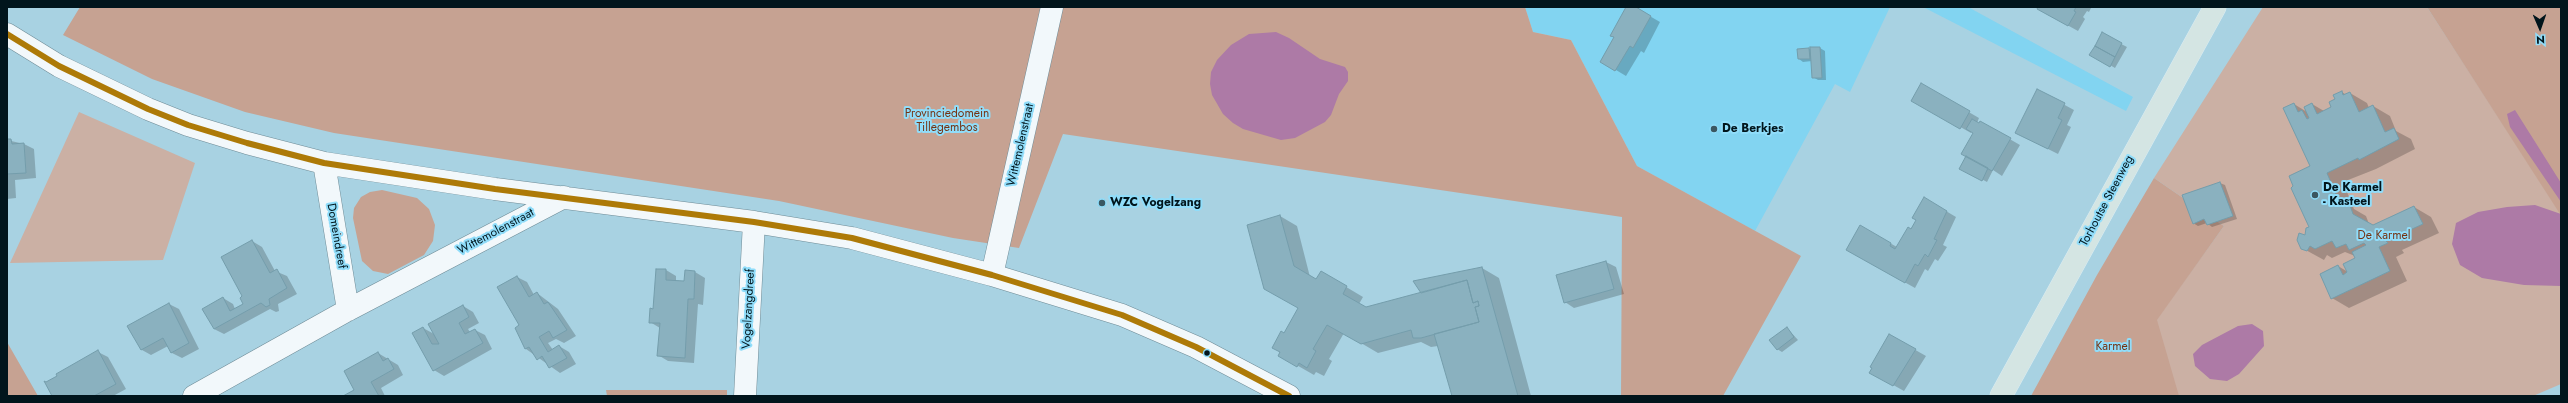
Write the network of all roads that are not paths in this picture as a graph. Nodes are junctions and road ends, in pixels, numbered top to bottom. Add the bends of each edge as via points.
1 (2215, 7) edge
2 (1051, 12) edge
3 (7, 34) edge
4 (324, 163) junction
5 (564, 197) junction
6 (754, 222) junction
7 (992, 275) junction
8 (348, 310) junction
9 (194, 396) edge
10 (745, 396) edge
11 (1288, 396) edge
12 (2001, 396) edge

1 - 12 main road, Torhoutse Steenweg
2 - 7 street, Wittemolenstraat
3 - 4 street via 59,66 148,109 222,136
4 - 5 street
4 - 8 street, Domeindreef
5 - 6 street
5 - 8 street, Wittemolenstraat
6 - 7 street via 852,238
6 - 10 street, Vogelzangdreef
7 - 11 street via 1122,315 1196,347
8 - 9 street, Wittemolenstraat

